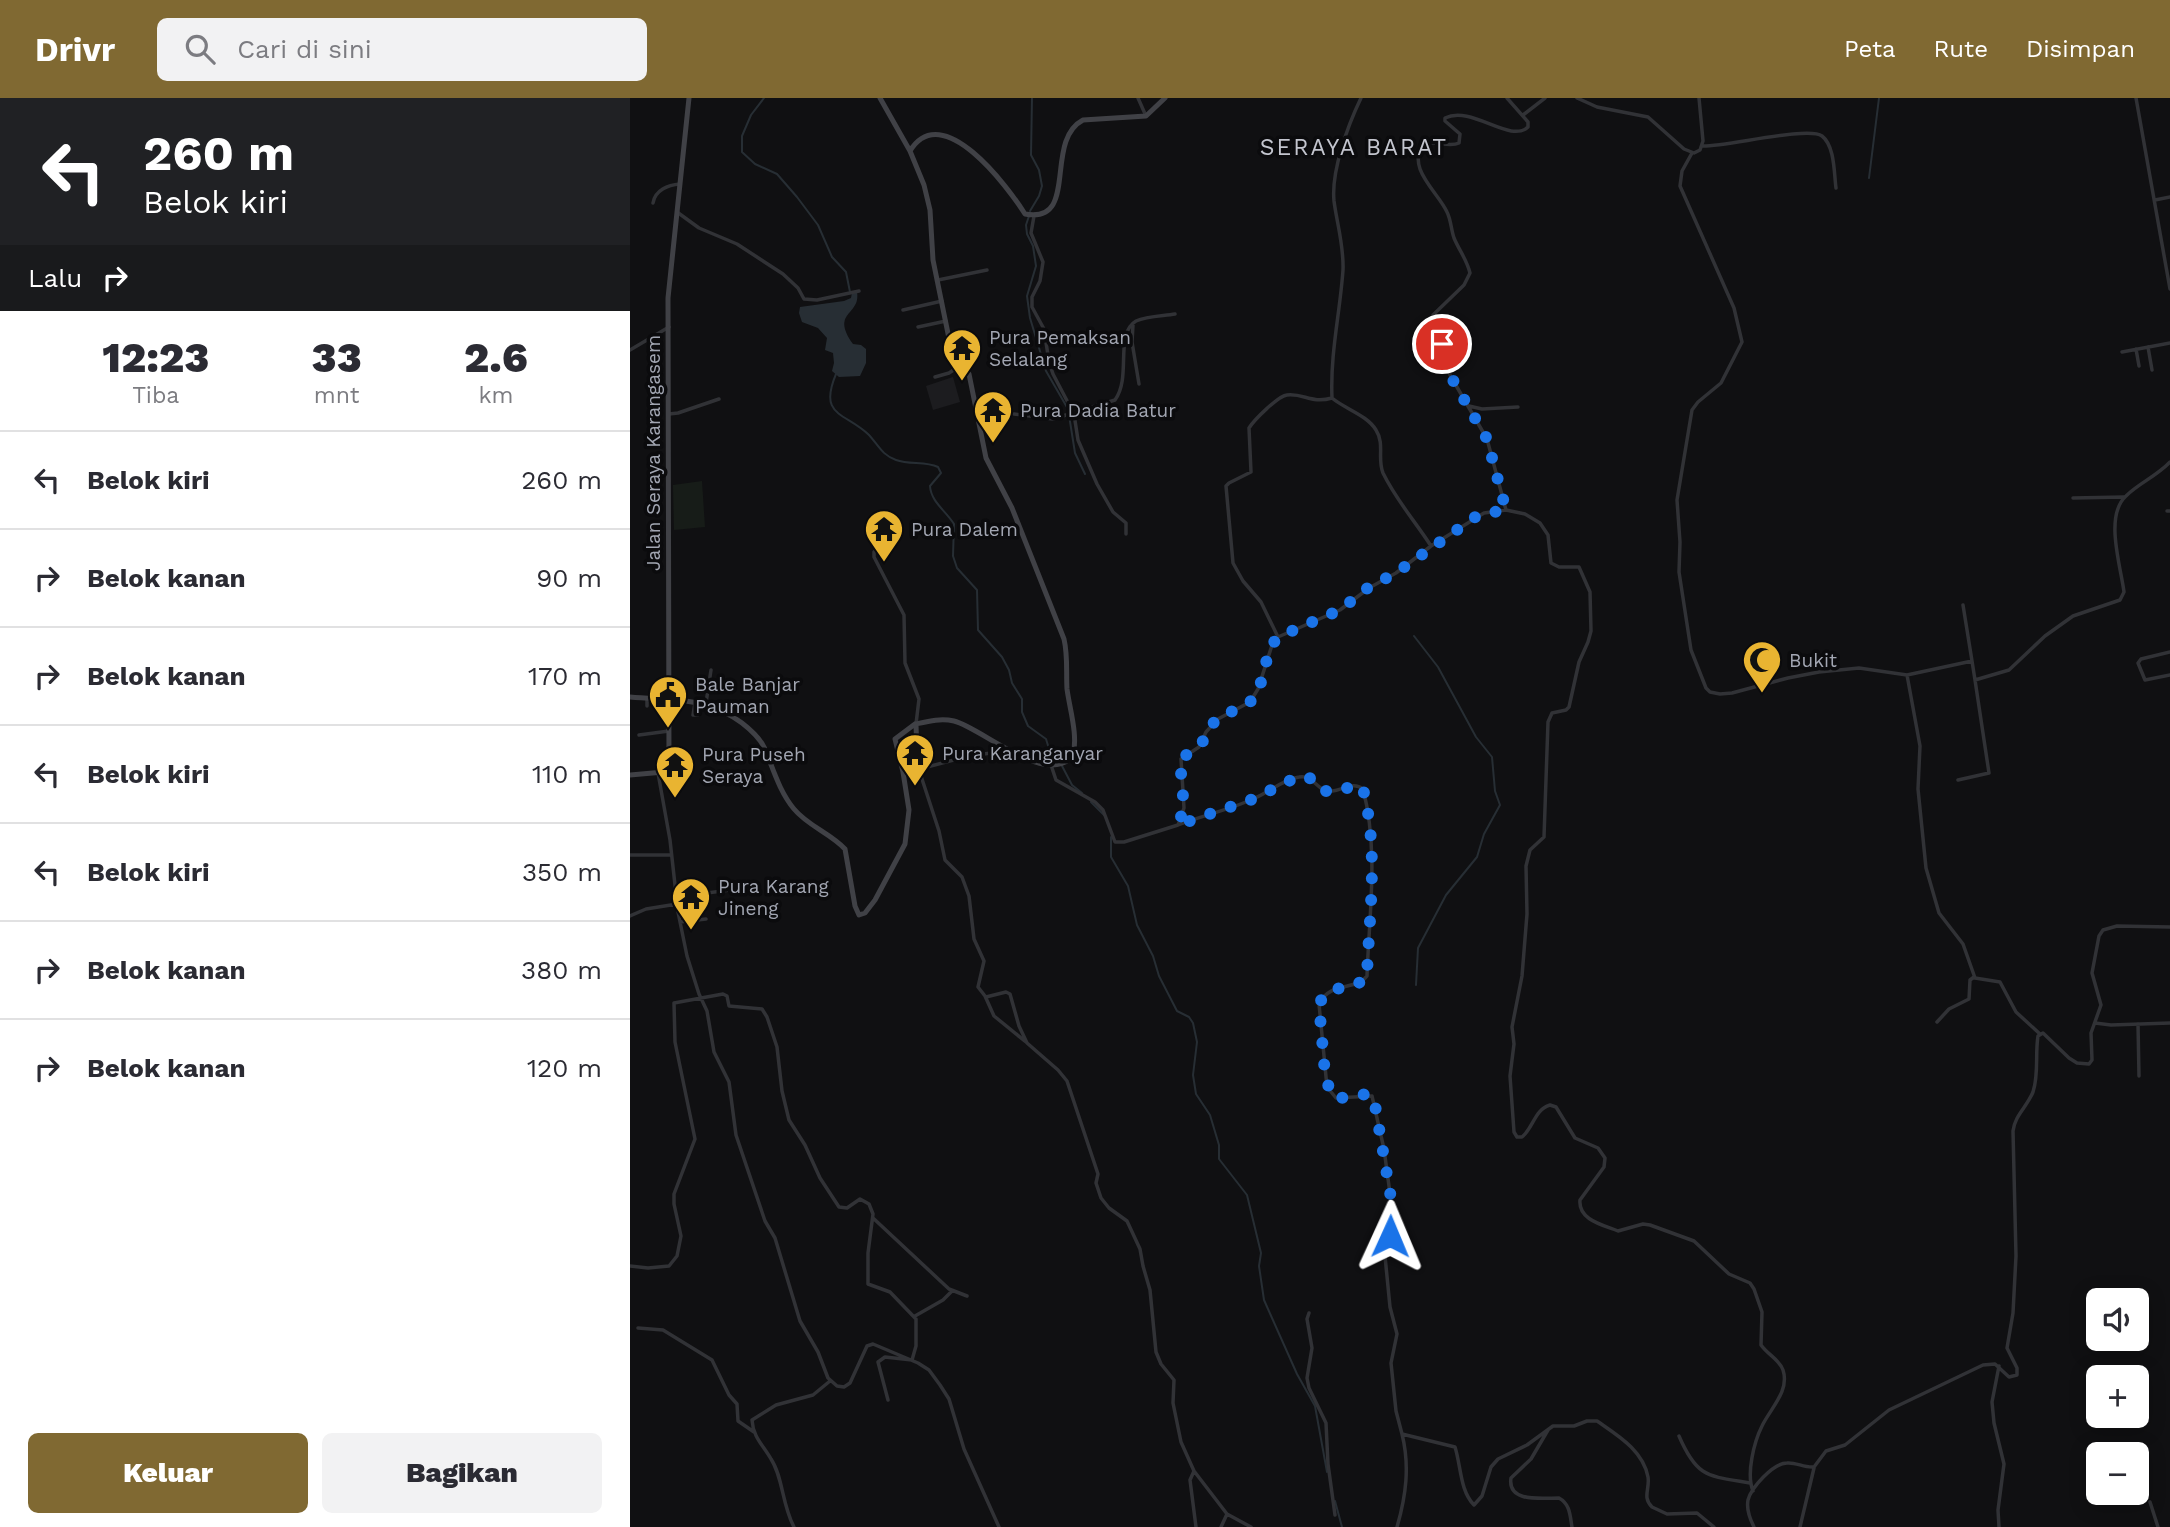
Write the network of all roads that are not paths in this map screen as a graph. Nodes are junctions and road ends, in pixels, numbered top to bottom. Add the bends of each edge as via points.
1 (689, 98) edge
2 (880, 98) edge
3 (1138, 98) edge
4 (1165, 98) edge
5 (1361, 98) edge
6 (1507, 98) edge
7 (1545, 98) edge
8 (1577, 98) edge
9 (1699, 98) edge
10 (2136, 98) edge
11 (1146, 116) junction
12 (1523, 116) junction
13 (904, 139) junction
14 (915, 141) junction
15 (1702, 146) junction
16 (910, 151) junction
17 (1692, 153) junction
18 (680, 184) junction
19 (1836, 188) dead end
20 (2170, 197) edge
21 (2155, 200) junction
22 (653, 203) dead end
23 (677, 212) junction
24 (1031, 215) junction
25 (987, 270) dead end
26 (937, 280) junction
27 (2170, 289) edge
28 (859, 291) dead end
29 (942, 301) junction
30 (902, 310) dead end
31 (1175, 314) dead end
32 (946, 321) junction
33 (1133, 323) junction
34 (669, 327) junction
35 (918, 327) dead end
36 (2170, 343) edge
37 (2148, 347) junction
38 (2136, 349) junction
39 (630, 350) edge
40 (2122, 352) dead end
41 (2139, 366) dead end
42 (958, 367) junction
43 (2152, 370) dead end
44 (936, 377) dead end
45 (1139, 384) dead end
46 (1332, 398) junction
47 (719, 399) dead end
48 (1469, 406) junction
49 (1518, 407) dead end
50 (669, 414) junction
51 (1014, 414) dead end
52 (1074, 414) junction
53 (2170, 462) edge
54 (2124, 497) junction
55 (2073, 498) dead end
56 (1506, 510) junction
57 (1126, 534) dead end
58 (1431, 546) junction
59 (877, 549) dead end
60 (1963, 605) dead end
61 (1278, 637) junction
62 (2170, 652) edge
63 (1972, 661) junction
64 (711, 670) dead end
65 (1907, 674) junction
66 (2170, 675) edge
67 (1975, 680) junction
68 (630, 697) edge
69 (647, 698) junction
70 (670, 699) junction
71 (695, 701) junction
72 (704, 705) junction
73 (646, 706) dead end
74 (698, 715) dead end
75 (916, 724) junction
76 (669, 731) junction
77 (639, 735) dead end
78 (1000, 746) junction
79 (1051, 765) junction
80 (903, 772) junction
81 (658, 773) junction
82 (630, 775) edge
83 (1958, 780) dead end
84 (1178, 825) junction
85 (630, 855) edge
86 (670, 855) junction
87 (730, 890) dead end
88 (676, 897) junction
89 (677, 904) junction
90 (630, 916) edge
91 (706, 919) dead end
92 (680, 922) junction
93 (2170, 927) edge
94 (1974, 977) junction
95 (701, 998) junction
96 (986, 998) junction
97 (1937, 1022) dead end
98 (2095, 1023) junction
99 (2170, 1023) edge
100 (2138, 1024) junction
101 (2040, 1034) junction
102 (1027, 1043) junction
103 (2139, 1076) dead end
104 (873, 1218) junction
105 (630, 1266) edge
106 (952, 1291) junction
107 (967, 1296) dead end
108 (1309, 1313) dead end
109 (915, 1316) junction
110 (638, 1328) dead end
111 (912, 1360) junction
112 (1999, 1366) junction
113 (830, 1381) junction
114 (888, 1400) dead end
115 (1549, 1429) junction
116 (754, 1432) junction
117 (1402, 1434) junction
118 (1679, 1436) dead end
119 (1814, 1467) junction
120 (1194, 1471) junction
121 (1750, 1483) junction
122 (1753, 1491) junction
123 (2150, 1502) dead end
124 (1227, 1514) junction
125 (1335, 1515) dead end
126 (794, 1527) edge
127 (999, 1527) edge
128 (1196, 1527) edge
129 (1221, 1527) edge
130 (1251, 1527) edge
131 (1396, 1527) edge
132 (1572, 1527) edge
133 (1714, 1527) edge
134 (1754, 1527) edge
135 (1800, 1527) edge
136 (1998, 1527) edge
137 (2158, 1527) edge

1 - 18 street, Jalan Seraya Karangasem
2 - 13 street
3 - 11 street
4 - 11 street
5 - 46 street via 1348,129 1334,192 1343,260
6 - 12 street
7 - 12 street
8 - 17 street via 1597,107 1648,117
9 - 15 street
10 - 21 street
11 - 24 street via 1096,118 1075,124 1066,139 1055,202 1046,214
12 - 48 street via 1528,127 1516,132 1471,116 1447,116 1445,121 1461,134 1460,143 1428,142 1419,151 1424,177 1445,208 1470,270 1464,285 1431,320 1450,375
13 - 14 street
13 - 16 street
14 - 16 street
14 - 24 street via 938,130 961,136 998,172
15 - 17 street
15 - 19 street via 1818,134 1829,149
16 - 26 street via 928,202
17 - 65 street via 1680,176 1681,189 1734,308 1742,342 1721,383 1693,408 1681,470 1679,572 1695,663 1713,694 1859,668
18 - 22 street via 654,195
18 - 23 street, Jalan Seraya Karangasem
20 - 21 street
21 - 27 street
23 - 28 street via 783,274 804,299
23 - 34 street, Jalan Seraya Karangasem
24 - 52 street via 1031,233 1043,262 1032,307 1043,327 1053,374
25 - 26 street
26 - 29 street
29 - 30 street
29 - 32 street
31 - 33 street
32 - 35 street
32 - 42 street
33 - 45 street
33 - 52 street via 1124,340 1125,372 1118,396
34 - 39 street
34 - 50 street, Jalan Seraya Karangasem
36 - 37 street
37 - 38 street
37 - 43 street
38 - 40 street
38 - 41 street
42 - 44 street
42 - 79 street via 967,371 986,458 1012,508 1067,651 1074,752 1069,760
46 - 58 street via 1377,431 1384,474
46 - 61 street via 1314,401 1288,394 1280,398 1250,425 1251,472 1226,486 1233,563 1261,602
47 - 50 street
48 - 49 street
48 - 56 street via 1487,439
50 - 70 street, Jalan Seraya Karangasem
51 - 52 street via 1053,419
52 - 57 street via 1081,446 1106,502 1126,523
53 - 54 street
54 - 55 street
54 - 67 street via 2116,514 2116,554 2124,592 2120,600 2073,616 2008,670
56 - 58 street via 1478,515
56 - 121 street via 1525,514 1544,526 1553,564 1579,567 1588,583 1591,614 1588,642 1569,707 1549,717 1544,837 1530,850 1526,866 1522,976 1512,1027 1514,1132 1522,1137 1539,1111 1556,1107 1575,1138 1598,1148 1605,1158 1604,1167 1580,1200 1587,1217 1618,1231 1643,1224 1694,1241 1729,1274 1750,1283 1762,1312 1761,1345 1778,1362 1784,1377 1781,1395 1762,1425
58 - 61 street via 1340,610
59 - 75 street via 874,557 904,615 905,663 919,699
60 - 63 street
61 - 84 street via 1250,702 1218,719 1199,747 1181,760 1184,808
62 - 66 street via 2138,662 2145,680
63 - 65 street
63 - 67 street
64 - 72 street
65 - 94 street via 1920,746 1918,789 1926,868 1939,913 1963,944
67 - 83 street via 1989,773
68 - 69 street
69 - 70 street
69 - 73 street
70 - 71 street
70 - 76 street, Jalan Seraya Karangasem
71 - 72 street
71 - 74 street via 693,715
72 - 80 street via 747,727 761,741 798,814 845,849 859,915 875,900 905,844 909,810
75 - 78 street via 957,722
75 - 80 street via 917,756
75 - 80 street via 895,738
76 - 77 street
76 - 81 street, Jalan Seraya Karangasem via 668,769
78 - 79 street
78 - 96 street via 991,754 927,768 921,776 945,860 962,877 970,896 975,944 984,961 978,985
79 - 84 street via 1056,780 1103,810 1115,842
81 - 82 street
81 - 86 street
84 - 117 street via 1253,799 1297,777 1312,779 1321,790 1331,792 1359,785 1363,789 1373,881 1367,976 1363,982 1329,991 1319,1004 1327,1087 1336,1098 1371,1096 1384,1149 1394,1223 1385,1256 1397,1334 1391,1363
85 - 86 street
86 - 88 street
87 - 88 street
88 - 89 street
89 - 90 street
89 - 92 street
91 - 92 street
92 - 95 street
93 - 98 street via 2103,930 2092,973 2100,999
94 - 97 street via 1969,999 1949,1009
94 - 101 street via 2000,982 2016,1012
95 - 104 street via 726,995 729,1006 764,1011 778,1047 789,1120 835,1204 847,1208 864,1200
95 - 105 street via 679,1000 673,1009 695,1139 674,1199 681,1232 679,1249 669,1266
95 - 113 street via 714,1052 730,1085 734,1126 745,1163 775,1238 800,1321
96 - 102 street via 996,1018
96 - 102 street via 1010,994
98 - 100 street
98 - 101 street via 2092,1060 2086,1065 2069,1058
99 - 100 street
100 - 103 street
101 - 112 street via 2033,1090 2013,1131 2016,1269 2007,1348 2018,1373 2009,1377
102 - 120 street via 1067,1081 1098,1174 1101,1198 1127,1221 1139,1244 1150,1290 1156,1352 1173,1377 1181,1442
104 - 106 street
104 - 109 street via 868,1283 890,1292
106 - 107 street
106 - 109 street
108 - 125 street via 1312,1348 1307,1378 1326,1423
109 - 111 street
110 - 116 street via 663,1330 712,1360 737,1404 738,1421
111 - 113 street via 870,1345 849,1385
111 - 114 street via 879,1360
111 - 127 street via 929,1370 949,1399 964,1449
112 - 119 street via 1983,1365 1893,1408 1845,1445 1826,1451
112 - 136 street via 1992,1402 2004,1464
113 - 116 street via 810,1397 776,1405 755,1416 751,1423
115 - 117 street via 1491,1467 1482,1496 1474,1505 1461,1477 1455,1447
115 - 132 street via 1531,1459 1511,1478 1511,1488 1520,1496 1564,1501
115 - 133 street via 1597,1421 1632,1447 1646,1471 1646,1499 1652,1507 1667,1514 1697,1513
116 - 126 street via 773,1462
117 - 131 street via 1406,1492
118 - 121 street via 1694,1465 1710,1476
119 - 122 street via 1779,1465
119 - 135 street
120 - 124 street
120 - 128 street via 1190,1480
121 - 122 street
122 - 134 street via 1748,1508
123 - 137 street
124 - 129 street
124 - 130 street

